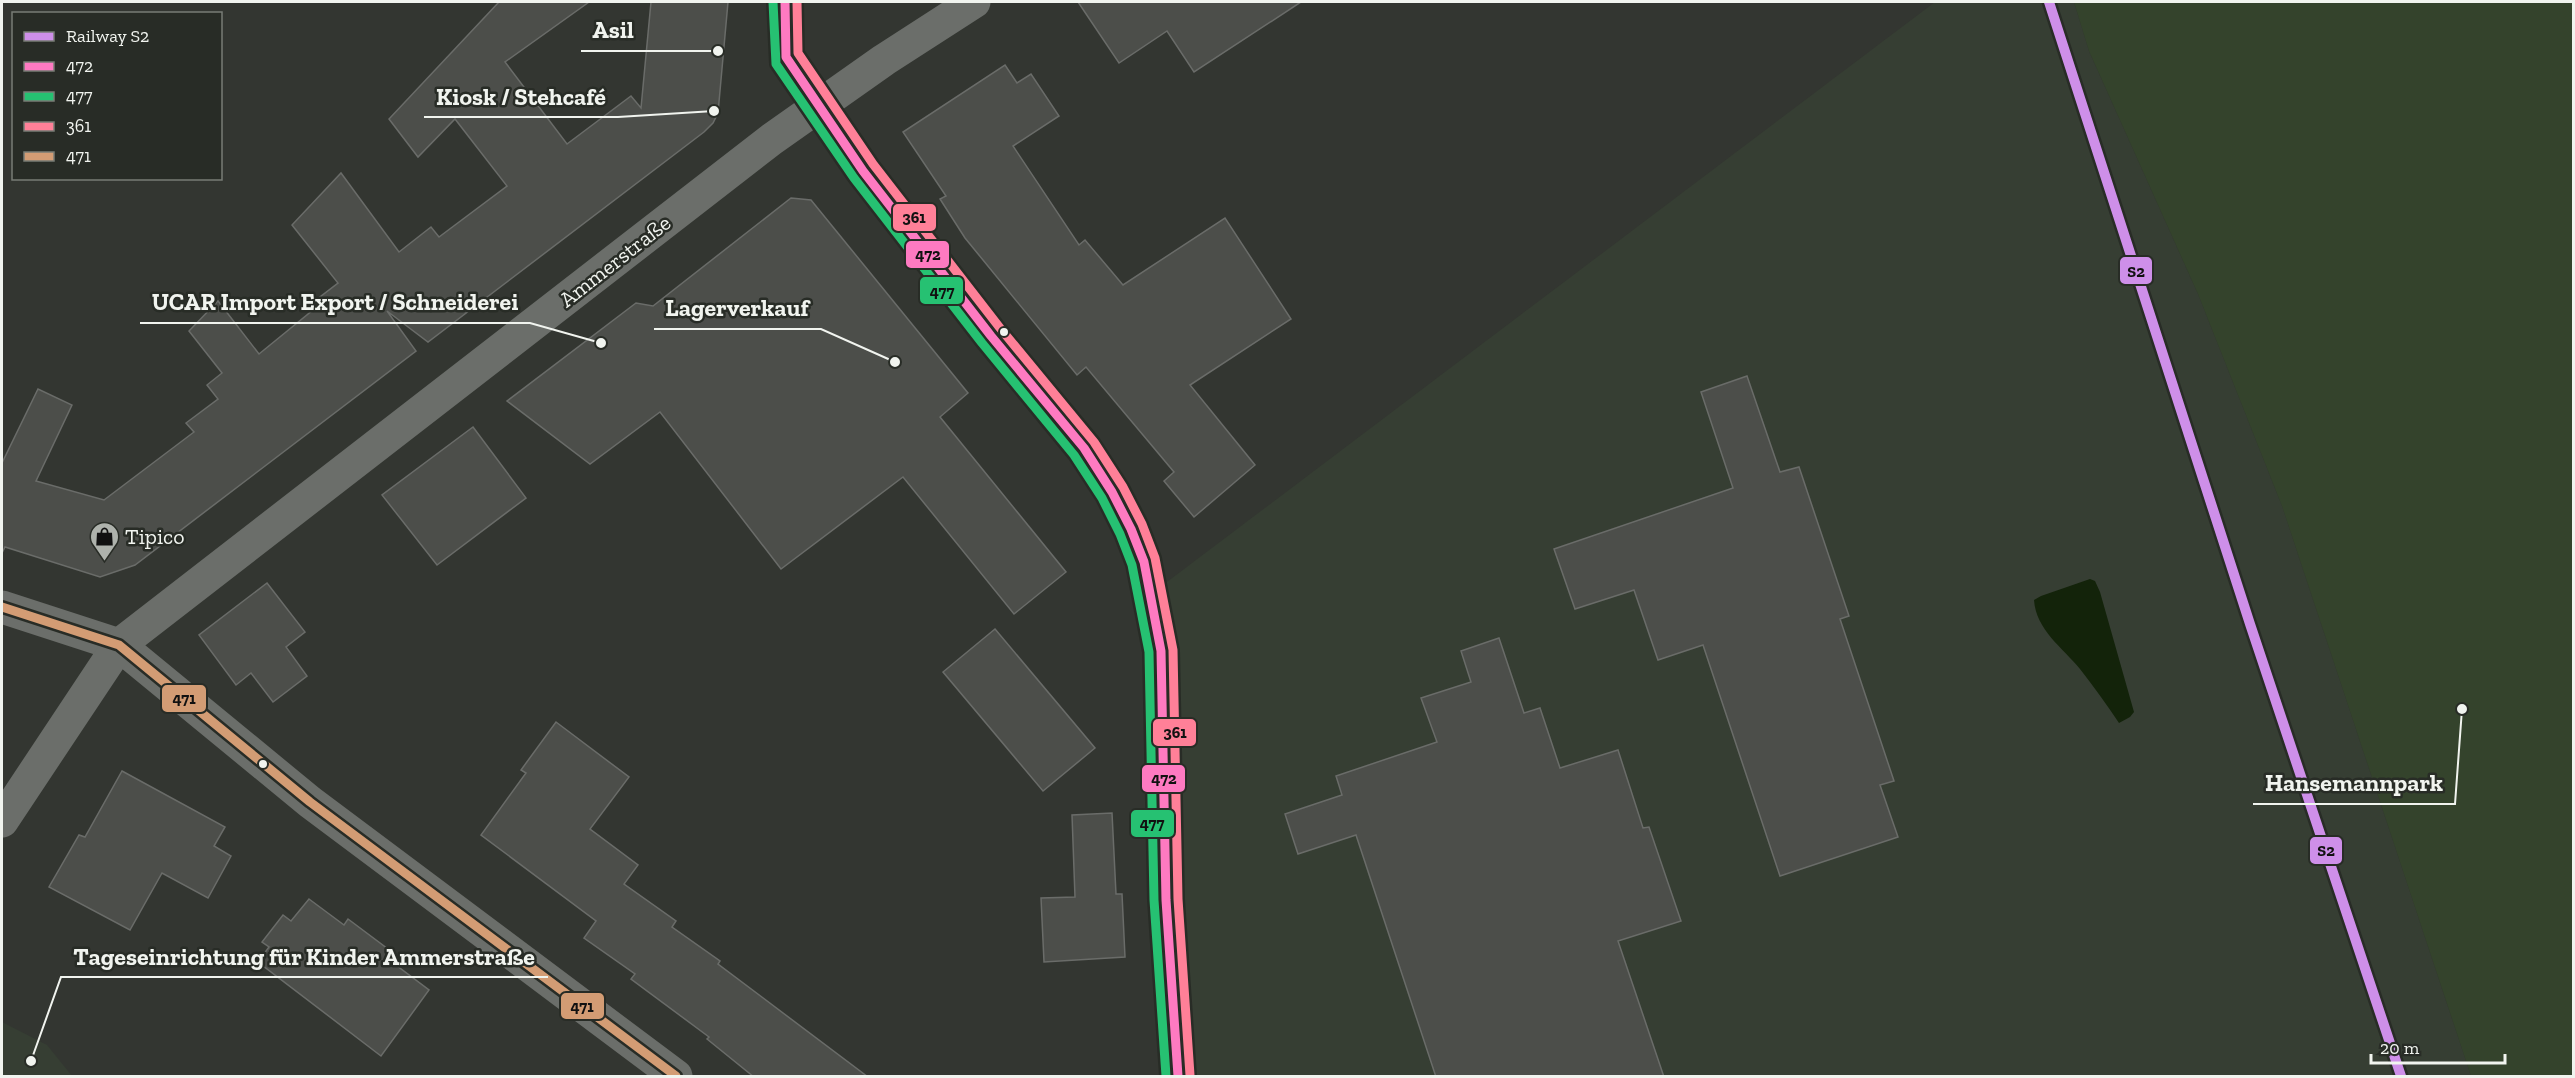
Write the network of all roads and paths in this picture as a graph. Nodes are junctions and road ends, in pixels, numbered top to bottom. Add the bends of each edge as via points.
1 (785, 2) edge
2 (974, 2) edge
3 (820, 106) junction
4 (2, 607) edge
5 (118, 645) junction
6 (2, 821) edge
7 (676, 1077) edge
8 (1178, 1077) edge

1 - 3 street via 786,57
2 - 3 street, Ammerstraße
3 - 5 street, Ammerstraße
3 - 8 street via 863,171 1084,448 1112,492 1144,562 1161,651 1166,900
4 - 5 street
5 - 6 street, Ammerstraße
5 - 7 street via 310,802

